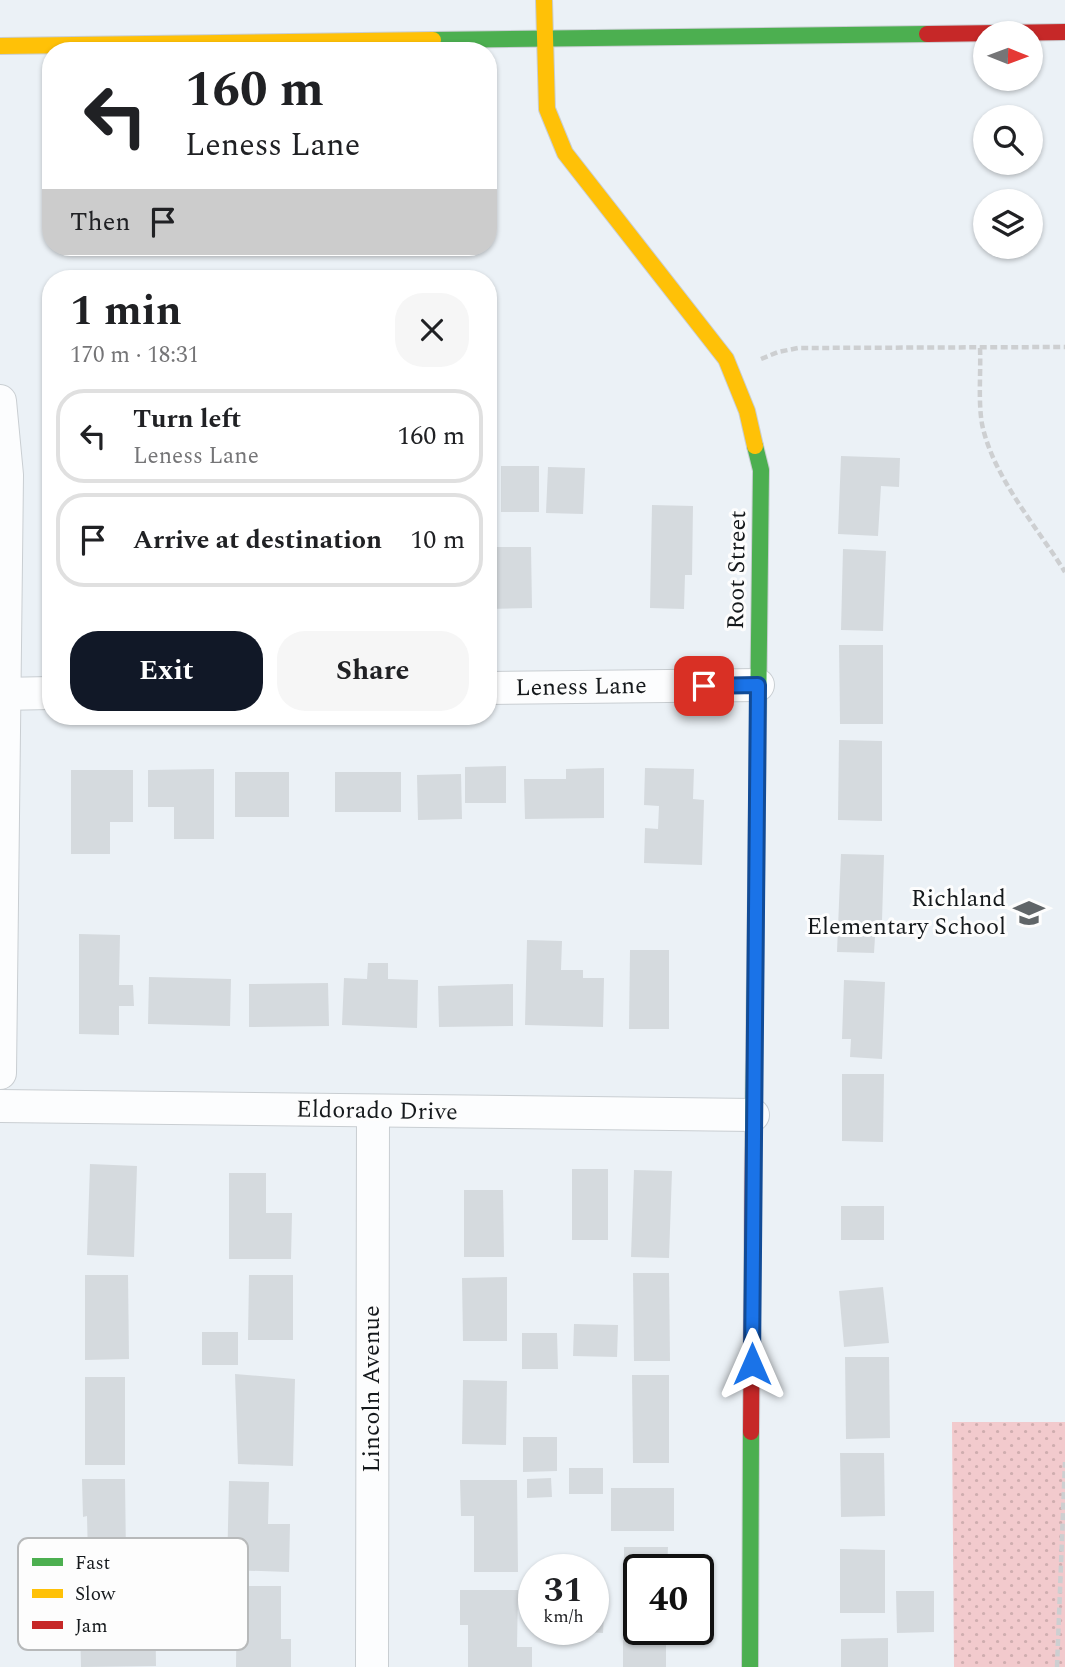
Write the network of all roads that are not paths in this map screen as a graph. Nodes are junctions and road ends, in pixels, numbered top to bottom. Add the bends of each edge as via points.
1 (544, 0) edge
2 (1065, 32) edge
3 (545, 39) junction
4 (311, 42) edge
5 (42, 45) edge
6 (0, 46) edge
7 (0, 401) edge
8 (758, 685) junction
9 (497, 688) edge
10 (42, 693) edge
11 (2, 694) edge
12 (0, 1073) edge
13 (0, 1105) edge
14 (373, 1111) junction
15 (753, 1115) junction
16 (372, 1667) edge
17 (750, 1667) edge

1 - 3 street, Root Street
2 - 3 street
3 - 4 street
3 - 8 street, Root Street via 547,109 565,153 726,359 747,411 761,470
5 - 6 street
7 - 11 street via 7,475
8 - 9 street, Leness Lane
8 - 15 street, Root Street
10 - 11 street
11 - 12 street
13 - 14 street, Eldorado Drive
14 - 15 street, Eldorado Drive
14 - 16 street, Lincoln Avenue
15 - 17 street, Root Street

